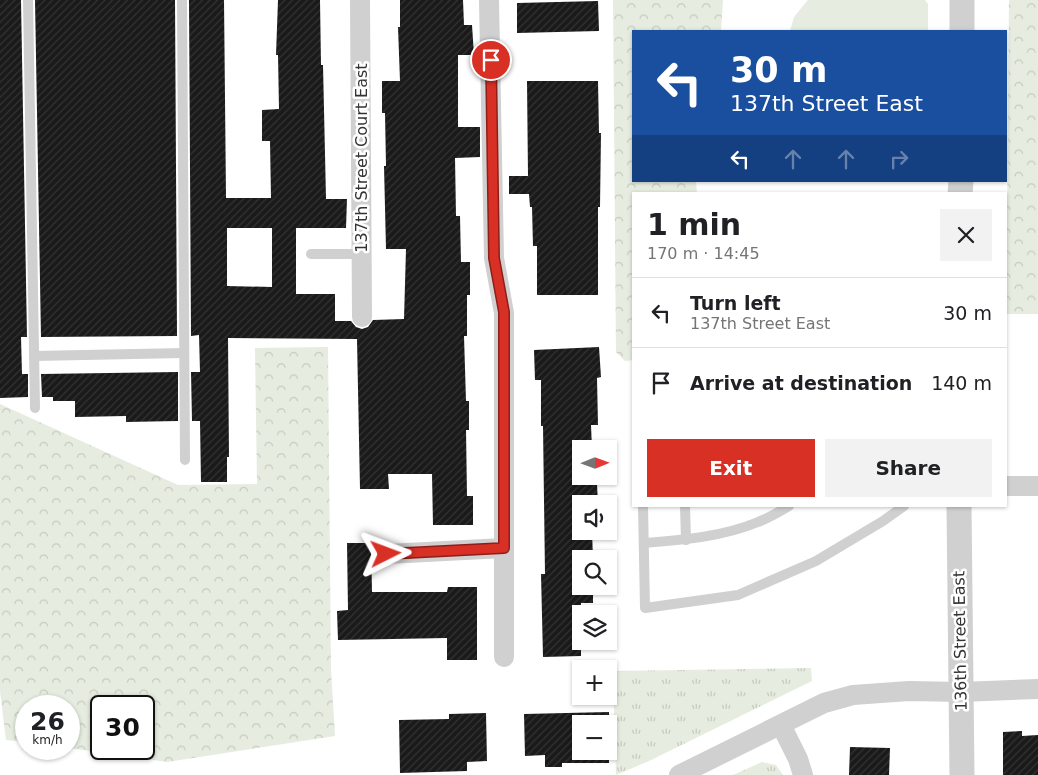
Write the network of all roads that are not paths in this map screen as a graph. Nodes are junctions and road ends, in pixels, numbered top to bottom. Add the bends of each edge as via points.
1 (28, 0) edge
2 (182, 0) edge
3 (360, 0) edge
4 (490, 0) edge
5 (962, 0) edge
6 (962, 30) edge
7 (312, 254) dead end
8 (362, 254) junction
9 (362, 317) dead end
10 (184, 353) junction
11 (34, 356) junction
12 (35, 408) dead end
13 (185, 460) dead end
14 (1007, 486) edge
15 (1038, 486) edge
16 (643, 507) edge
17 (685, 507) edge
18 (787, 507) edge
19 (903, 507) edge
20 (959, 507) edge
21 (686, 540) junction
22 (644, 543) junction
23 (504, 548) junction
24 (386, 554) dead end
25 (504, 657) dead end
26 (1038, 689) edge
27 (961, 692) junction
28 (781, 726) junction
29 (679, 775) edge
30 (803, 775) edge
31 (962, 775) edge

1 - 11 lane
2 - 10 lane
3 - 8 street, 137th Street Court East
4 - 23 street via 494,258 504,312
5 - 6 street
7 - 8 lane
8 - 9 street, 137th Street Court East
10 - 11 lane
10 - 13 lane
11 - 12 lane
14 - 15 street
16 - 22 lane
17 - 21 lane
18 - 21 lane via 758,522
19 - 22 lane via 816,561 738,595 707,600 645,608
20 - 27 street, 136th Street East
21 - 22 lane
23 - 24 street
23 - 25 street
26 - 27 street
27 - 28 street via 853,695 824,703
27 - 31 street, 136th Street East
28 - 29 street
28 - 30 street

